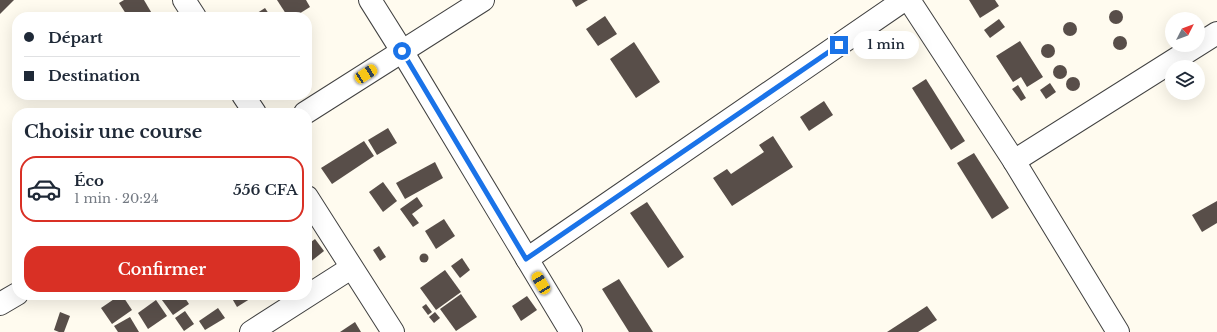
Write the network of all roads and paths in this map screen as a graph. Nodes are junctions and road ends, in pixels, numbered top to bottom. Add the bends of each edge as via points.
1 (184, 0) edge
2 (370, 0) edge
3 (483, 0) edge
4 (904, 0) edge
5 (909, 0) edge
6 (192, 12) edge
7 (1217, 33) edge
8 (402, 51) junction
9 (312, 109) edge
10 (1014, 161) junction
11 (312, 205) edge
12 (526, 259) junction
13 (351, 268) junction
14 (312, 293) edge
15 (301, 300) edge
16 (251, 332) edge
17 (393, 332) edge
18 (571, 332) edge
19 (1118, 332) edge

1 - 6 street
2 - 8 street
3 - 8 street
4 - 12 street
5 - 10 street
7 - 10 street
8 - 9 street
8 - 12 street
10 - 19 street
11 - 13 street
12 - 18 street
13 - 14 street
13 - 17 street
15 - 16 street

